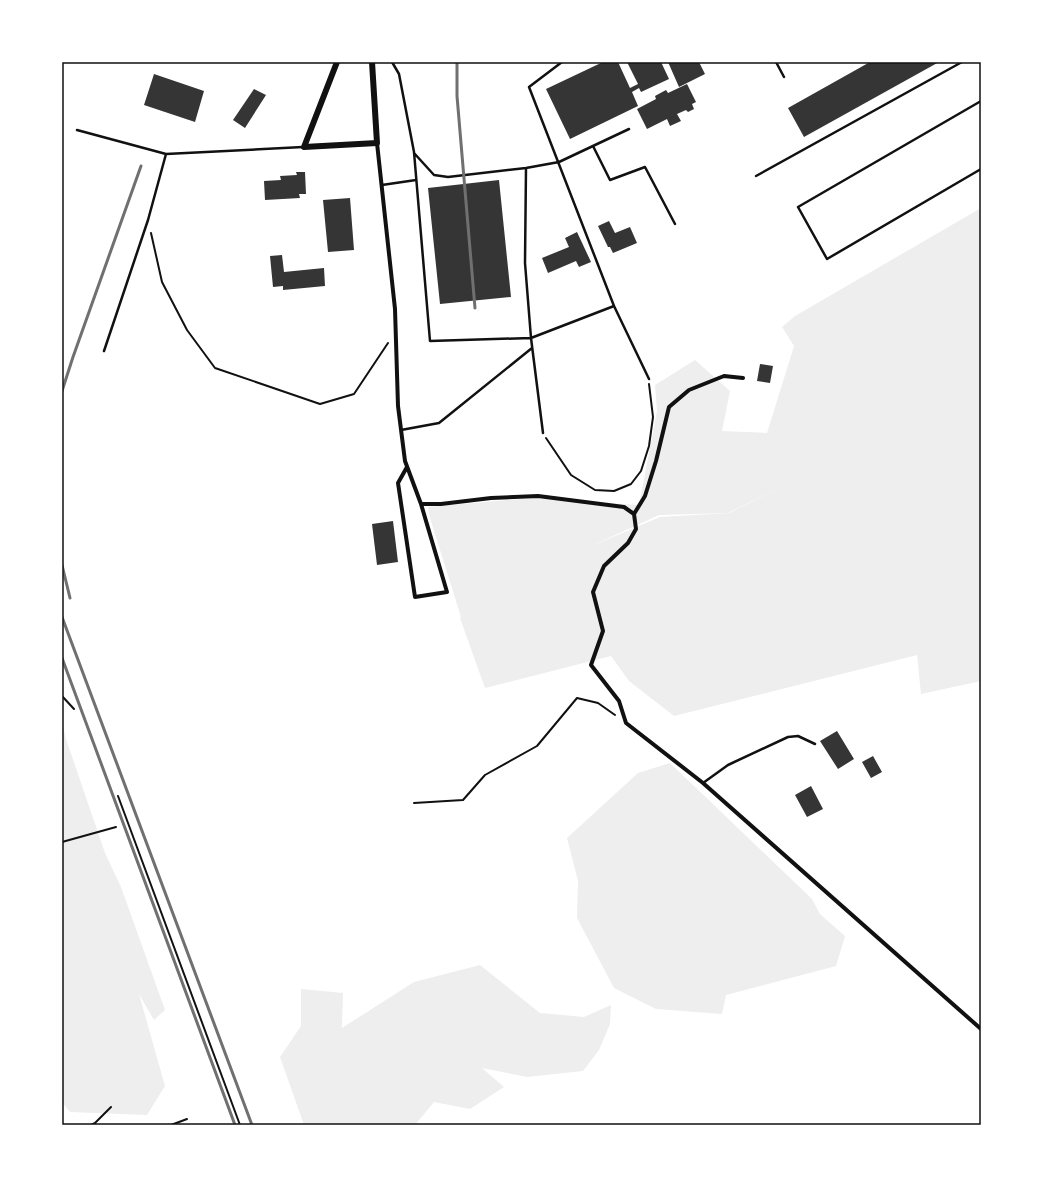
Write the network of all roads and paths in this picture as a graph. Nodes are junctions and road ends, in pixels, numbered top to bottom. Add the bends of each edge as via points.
1 (337, 62) edge
2 (372, 62) edge
3 (392, 62) edge
4 (562, 62) edge
5 (776, 62) edge
6 (962, 62) edge
7 (784, 77) dead end
8 (981, 101) edge
9 (629, 129) dead end
10 (77, 130) dead end
11 (377, 143) junction
12 (593, 146) junction
13 (304, 147) junction
14 (414, 152) junction
15 (166, 154) junction
16 (559, 162) junction
17 (526, 168) junction
18 (981, 169) edge
19 (756, 176) dead end
20 (416, 180) junction
21 (381, 186) junction
22 (148, 220) junction
23 (675, 224) dead end
24 (614, 306) junction
25 (396, 331) junction
26 (531, 338) junction
27 (532, 348) junction
28 (104, 351) dead end
29 (743, 378) dead end
30 (649, 379) joint
31 (401, 430) junction
32 (543, 433) joint
33 (407, 467) junction
34 (421, 504) junction
35 (634, 514) junction
36 (62, 696) edge
37 (74, 709) dead end
38 (626, 723) junction
39 (815, 744) dead end
40 (703, 783) junction
41 (118, 796) dead end
42 (414, 803) dead end
43 (116, 827) dead end
44 (62, 842) edge
45 (981, 1030) edge
46 (111, 1107) dead end
47 (186, 1119) dead end
48 (91, 1125) edge
49 (171, 1125) edge
50 (240, 1125) edge

1 - 13 street
2 - 11 street
3 - 14 lane via 399,74
4 - 16 lane via 529,87
5 - 7 lane
6 - 19 lane
8 - 18 lane via 798,207 827,259
9 - 12 lane
10 - 15 lane
11 - 13 street
11 - 21 street
12 - 16 lane
12 - 23 lane via 610,180 645,167
13 - 15 lane
14 - 17 lane via 434,175 448,178
14 - 20 lane
15 - 22 lane
16 - 17 lane
16 - 24 lane
17 - 26 lane via 525,263
20 - 21 lane
20 - 26 lane via 430,341
21 - 25 street
22 - 25 path via 162,282 187,330 215,368 320,404 354,394
22 - 28 lane
24 - 26 lane
24 - 30 lane
25 - 31 street
26 - 27 lane
27 - 31 lane via 439,423
27 - 32 lane
29 - 35 street via 724,376 689,390 668,407 645,496
30 - 32 path via 653,417 649,446 641,471 631,484 614,491 596,490 571,475
31 - 33 street
33 - 34 street
33 - 34 street via 398,483 415,597 447,592
34 - 35 street via 538,496 624,507
35 - 38 street via 636,529 628,543 604,566 593,592 603,631 592,665 618,701
36 - 37 path
38 - 40 street
38 - 42 path via 598,703 577,698 537,746 485,775 463,800
39 - 40 lane via 798,736 788,737 728,765
40 - 45 street
41 - 50 path
43 - 44 path
46 - 48 path
47 - 49 path

